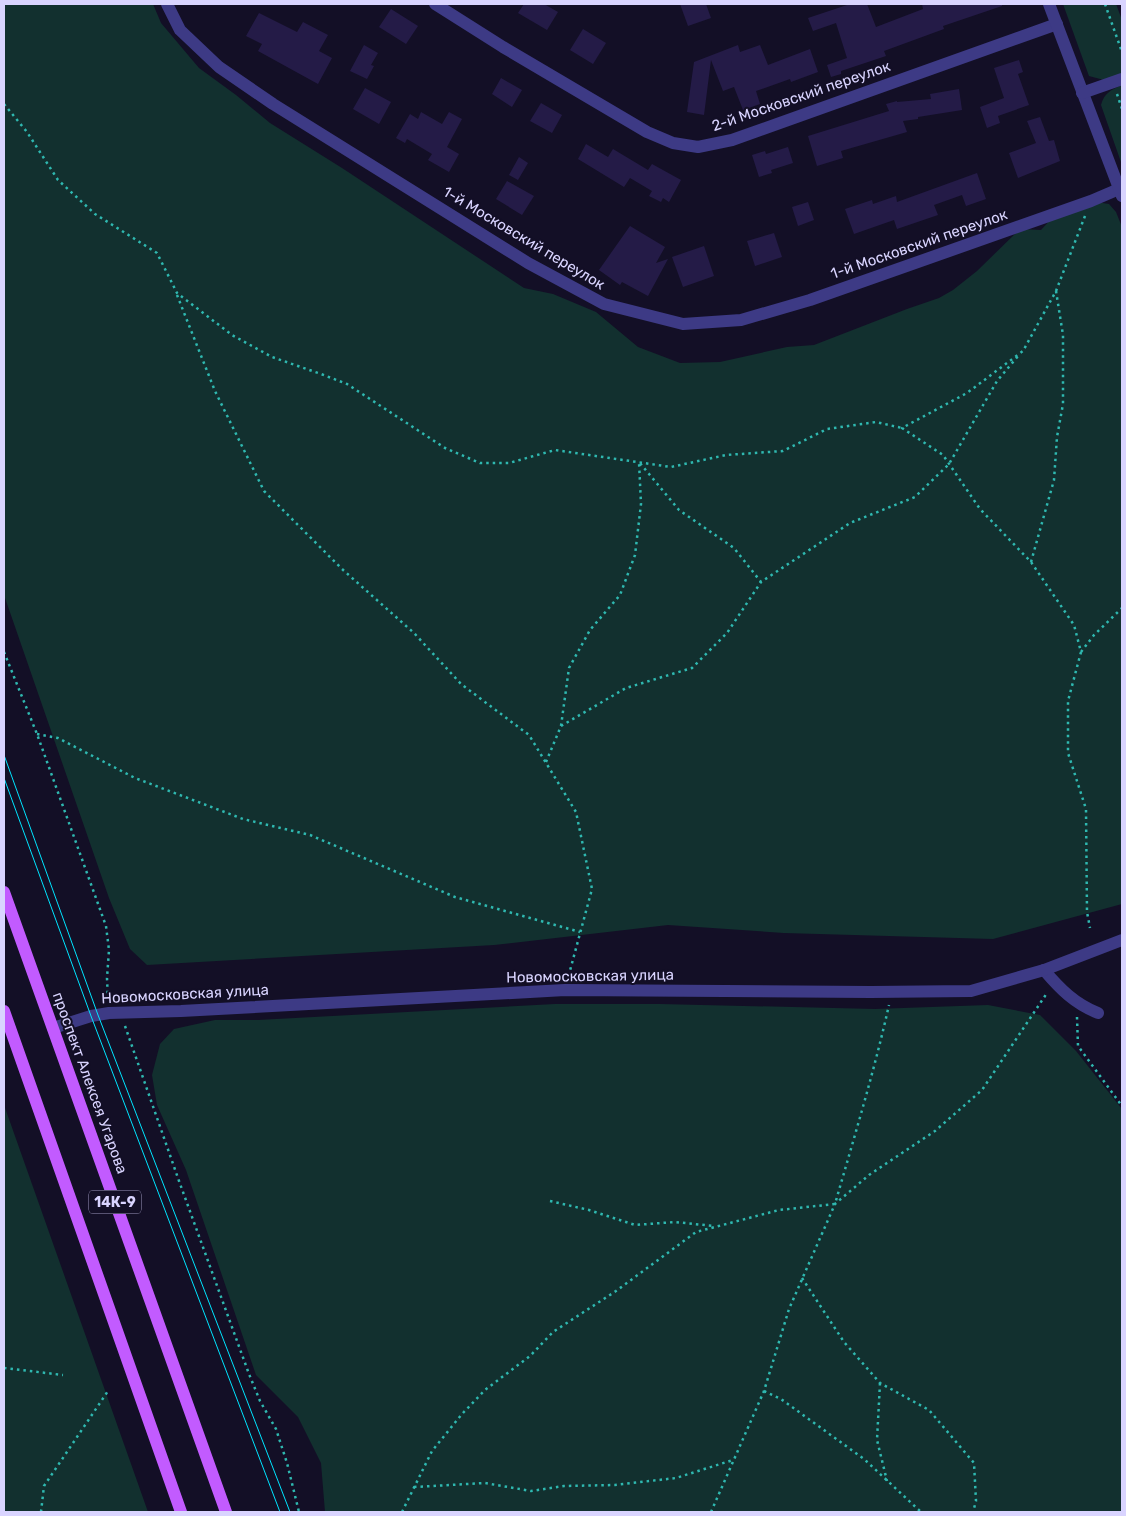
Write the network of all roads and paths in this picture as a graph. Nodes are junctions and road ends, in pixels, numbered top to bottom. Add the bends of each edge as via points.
1 (167, 4) edge
2 (434, 4) edge
3 (1049, 4) edge
4 (1104, 4) edge
5 (1057, 24) junction
6 (1122, 52) edge
7 (1122, 79) edge
8 (1082, 93) junction
9 (4, 104) edge
10 (1121, 193) edge
11 (1091, 201) junction
12 (1056, 291) junction
13 (176, 293) junction
14 (1023, 351) junction
15 (902, 428) junction
16 (639, 462) junction
17 (949, 464) junction
18 (1031, 562) junction
19 (762, 582) junction
20 (1122, 608) edge
21 (4, 652) edge
22 (1081, 652) junction
23 (561, 726) junction
24 (37, 734) junction
25 (546, 762) junction
26 (4, 892) edge
27 (1090, 928) dead end
28 (580, 932) junction
29 (1122, 940) edge
30 (1044, 970) junction
31 (1055, 982) junction
32 (565, 990) junction
33 (888, 992) junction
34 (1079, 1005) junction
35 (4, 1011) edge
36 (115, 1013) junction
37 (1098, 1013) dead end
38 (53, 1028) junction
39 (1122, 1106) edge
40 (550, 1201) dead end
41 (835, 1204) junction
42 (718, 1226) junction
43 (802, 1278) junction
44 (4, 1368) edge
45 (63, 1374) dead end
46 (880, 1383) junction
47 (108, 1391) dead end
48 (764, 1391) junction
49 (733, 1460) junction
50 (888, 1482) junction
51 (414, 1487) junction
52 (41, 1512) edge
53 (181, 1512) edge
54 (226, 1512) edge
55 (299, 1512) edge
56 (402, 1512) edge
57 (710, 1512) edge
58 (921, 1512) edge
59 (973, 1512) edge

1 - 11 street, 1-й Московский переулок via 180,30 219,67 528,263 604,304 683,324 741,320 810,300
2 - 5 street, 2-й Московский переулок via 647,132 673,143 698,147 732,140
3 - 5 street
4 - 6 path
5 - 8 street
7 - 8 street
8 - 10 street
9 - 13 path via 27,132 58,180 95,214 157,253
10 - 11 street, 1-й Московский переулок
11 - 12 path
12 - 14 path
12 - 18 path via 1063,335 1063,404 1054,480
13 - 16 path via 232,335 272,357 347,384 445,448 480,463 509,463 555,450
13 - 25 path via 215,391 264,491 342,569 414,633 461,684 529,735
14 - 15 path via 967,393
14 - 17 path via 997,381
15 - 16 path via 876,422 827,429 782,451 726,455 670,467
15 - 17 path via 943,455
16 - 19 path via 679,510 734,548
16 - 23 path via 641,504 635,555 620,595 590,630 569,668
17 - 18 path via 980,508
17 - 19 path via 915,497 850,522
18 - 22 path via 1074,625
19 - 23 path via 727,633 692,668 626,688
20 - 22 path
21 - 24 path
22 - 27 path via 1068,701 1068,753 1086,809
23 - 25 path
24 - 28 path via 58,738 135,778 243,819 310,835 455,897
24 - 36 path via 106,926 109,950 107,978
25 - 28 path via 576,812 592,889
26 - 38 main road, проспект Алексея Угарова / 14К-9
28 - 32 path
29 - 30 street, Новомосковская улица
30 - 31 street
30 - 33 street, Новомосковская улица via 971,991
31 - 34 street
31 - 41 path via 982,1090 935,1131 869,1175
32 - 33 street, Новомосковская улица
32 - 36 street, Новомосковская улица
33 - 41 path via 880,1047
34 - 37 street
34 - 39 path via 1078,1046
35 - 53 main road
36 - 38 street, Новомосковская улица via 91,1016
36 - 55 path via 249,1374 276,1429
38 - 54 main road, проспект Алексея Угарова / 14К-9
40 - 42 path via 635,1225 675,1222
41 - 42 path via 779,1210
41 - 43 path
42 - 51 path via 696,1232 616,1291 553,1332 530,1356 485,1390 432,1451
43 - 46 path via 844,1342
43 - 48 path
44 - 45 path
46 - 50 path via 877,1440
46 - 59 path via 929,1410 974,1463 976,1501
47 - 52 path via 44,1486
48 - 49 path
48 - 50 path via 781,1399 864,1459
49 - 51 path via 676,1478 615,1485 564,1486 531,1491 485,1483
49 - 57 path
50 - 58 path
51 - 56 path

